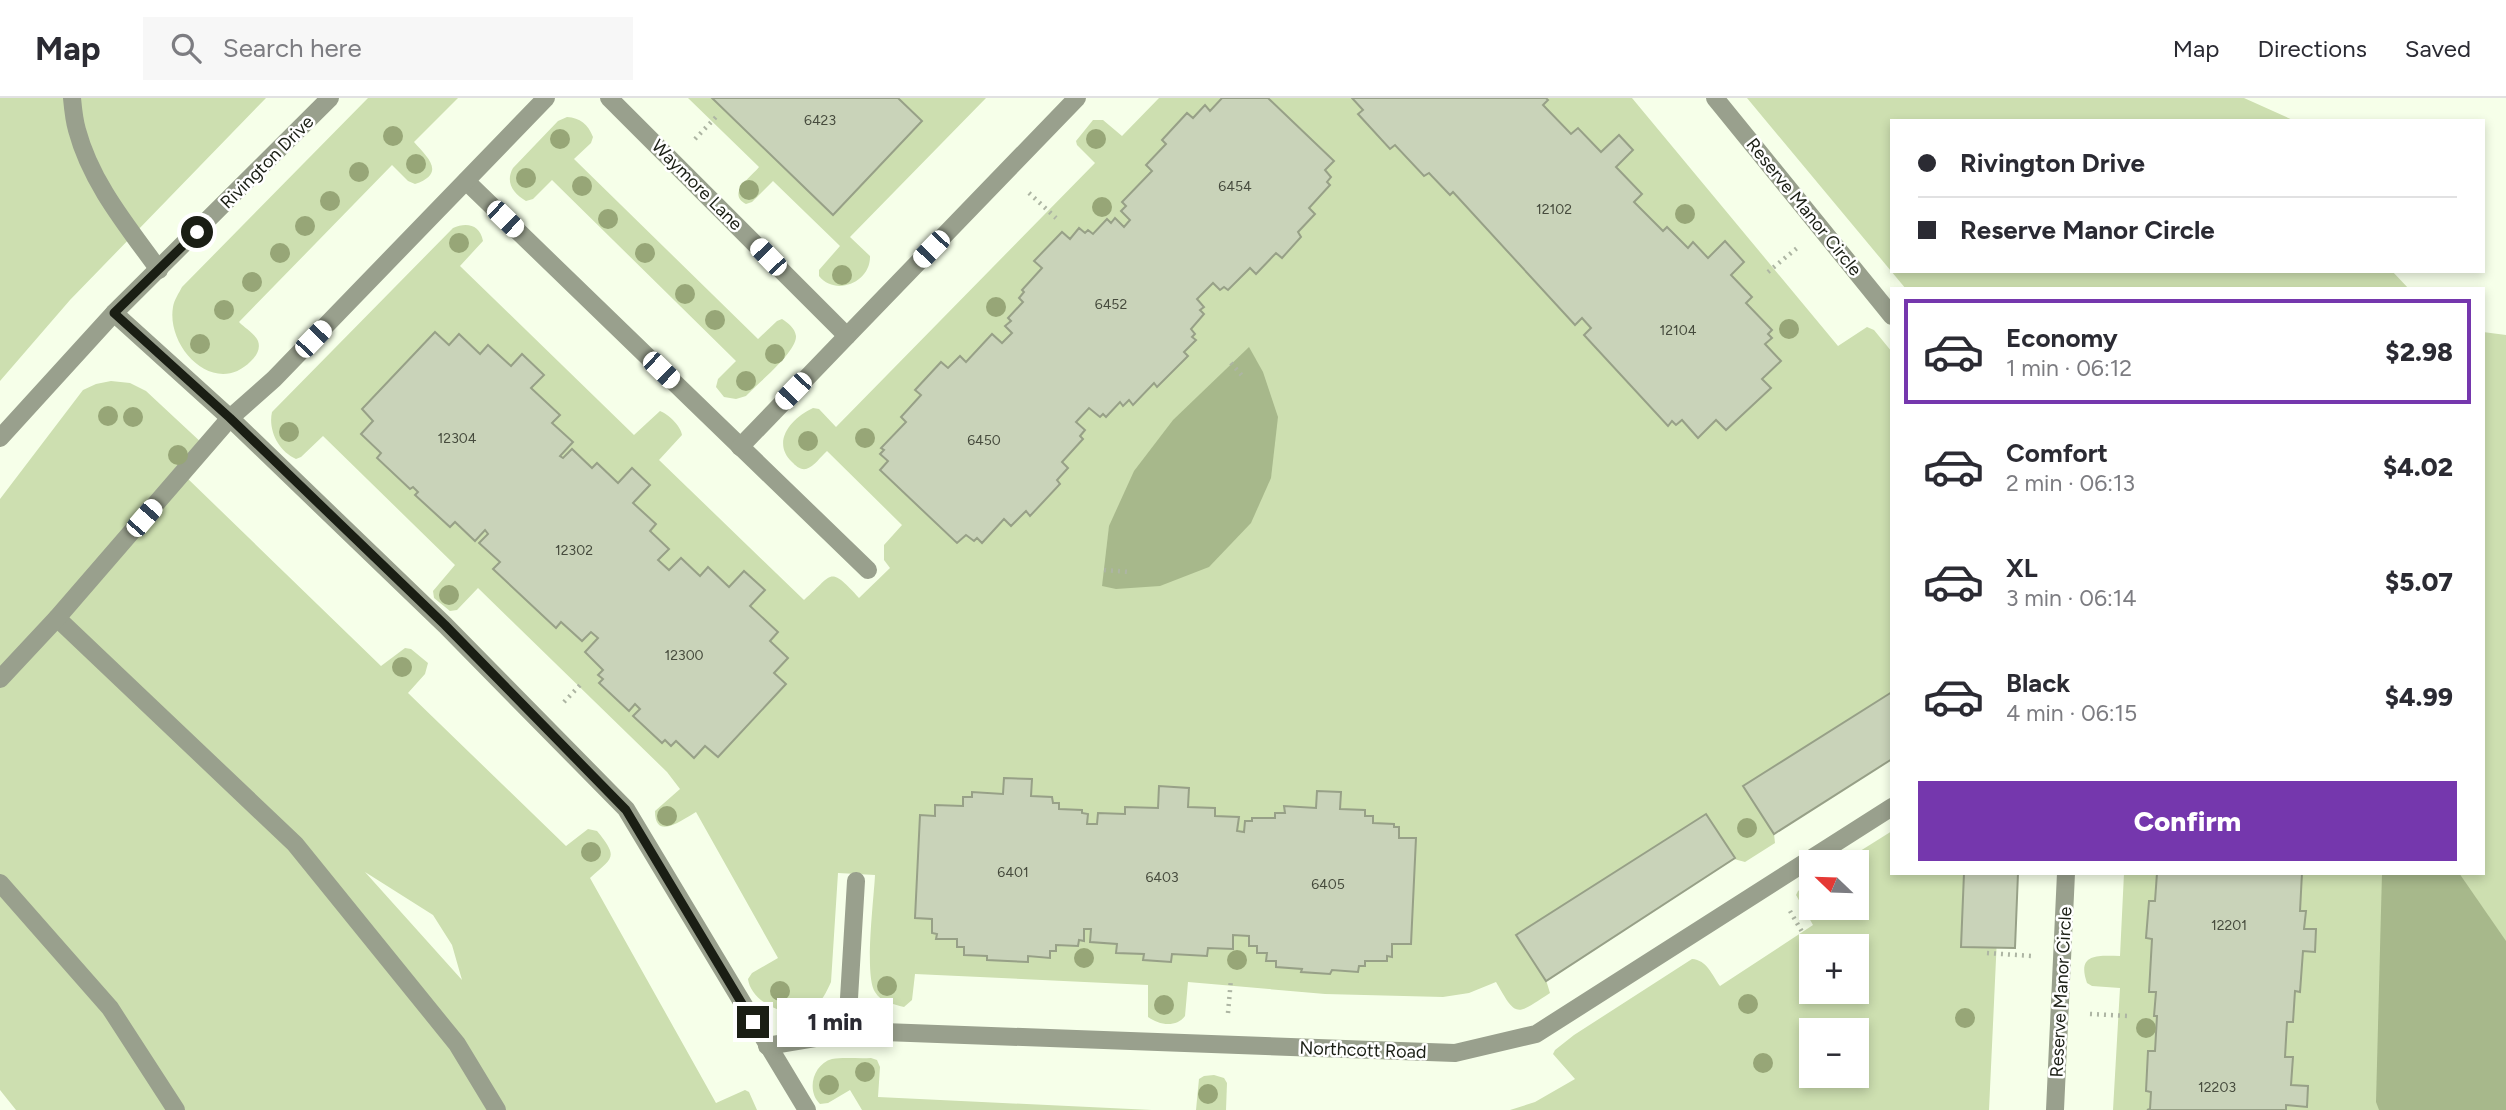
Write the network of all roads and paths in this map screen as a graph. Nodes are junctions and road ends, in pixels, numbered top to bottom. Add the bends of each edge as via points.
1 (72, 98) edge
2 (330, 98) edge
3 (547, 98) edge
4 (610, 98) edge
5 (1077, 98) edge
6 (1716, 98) edge
7 (466, 181) junction
8 (159, 270) junction
9 (114, 313) junction
10 (1890, 314) edge
11 (846, 336) junction
12 (1231, 363) dead end
13 (1244, 378) dead end
14 (230, 418) junction
15 (0, 438) edge
16 (740, 447) junction
17 (868, 570) dead end
18 (1104, 570) dead end
19 (1129, 572) dead end
20 (57, 618) junction
21 (0, 679) edge
22 (1890, 808) edge
23 (2066, 875) edge
24 (856, 881) dead end
25 (0, 883) edge
26 (1987, 953) dead end
27 (2062, 958) junction
28 (847, 1032) junction
29 (767, 1046) junction
30 (176, 1110) edge
31 (497, 1110) edge
32 (807, 1110) edge
33 (2055, 1110) edge

1 - 8 street via 76,130 92,169
2 - 8 street, Rivington Drive
3 - 7 street
4 - 11 street, Waymore Lane
5 - 11 street
6 - 10 street, Reserve Manor Circle
7 - 14 street via 274,379
7 - 16 street
8 - 9 street, Rivington Drive
9 - 14 street
9 - 15 street, Rivington Drive
11 - 16 street
12 - 13 path
14 - 20 street
14 - 29 street via 445,625 626,810
16 - 17 street
18 - 19 path
20 - 21 street
20 - 31 street via 295,844 457,1044
22 - 28 street, Northcott Road via 1536,1034 1455,1053
23 - 27 street, Reserve Manor Circle
24 - 28 street
25 - 30 street via 110,1008
26 - 27 path
27 - 33 street, Reserve Manor Circle
28 - 29 street, Northcott Road
29 - 32 street

